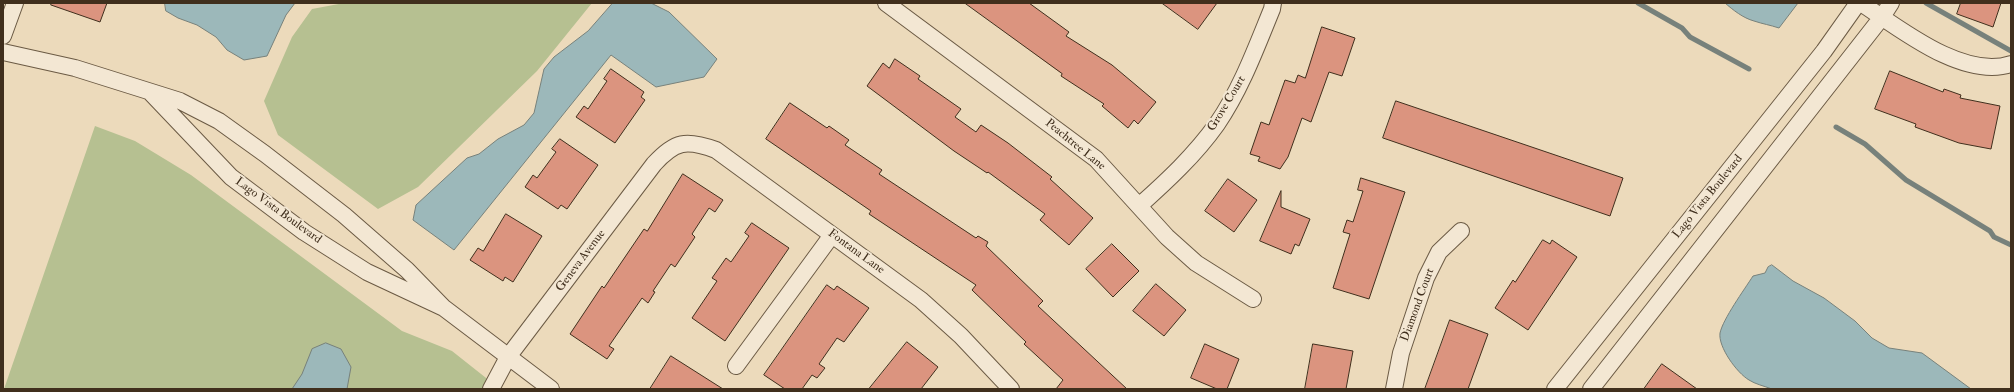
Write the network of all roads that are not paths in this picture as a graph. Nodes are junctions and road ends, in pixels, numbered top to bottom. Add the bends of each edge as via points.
1 (15, 3) edge
2 (886, 3) edge
3 (1273, 3) edge
4 (1859, 3) edge
5 (1891, 3) edge
6 (1882, 17) junction
7 (3, 36) edge
8 (3, 52) edge
9 (2011, 64) edge
10 (150, 92) junction
11 (683, 144) joint
12 (1139, 206) junction
13 (1461, 231) dead end
14 (832, 235) junction
15 (1253, 299) dead end
16 (444, 308) junction
17 (508, 357) junction
18 (736, 366) dead end
19 (1000, 386) edge
20 (1562, 386) edge
21 (492, 389) edge
22 (550, 389) edge
23 (1394, 389) edge
24 (1591, 389) edge

1 - 7 street
2 - 12 street, Peachtree Lane via 1096,160
3 - 12 street, Grove Court via 1245,75 1217,124 1180,170
4 - 6 street
4 - 20 street, Lago Vista Boulevard
5 - 6 street, Lago Vista Boulevard
6 - 9 street via 1934,51 1978,66 2001,67
6 - 24 street, Lago Vista Boulevard
8 - 10 street, Lago Vista Boulevard via 75,68
10 - 16 street via 180,101 219,121 266,154 350,220 407,270
10 - 16 street, Lago Vista Boulevard via 231,177 304,232 367,272
11 - 14 street, Fontana Lane via 698,144 716,150
11 - 17 street, Geneva Avenue via 667,150 654,164
12 - 15 street, Peachtree Lane via 1166,238 1196,263
13 - 23 street, Diamond Court via 1439,252 1426,278 1401,353
14 - 18 street
14 - 19 street, Fontana Lane via 921,300 961,336
16 - 17 street, Lago Vista Boulevard
17 - 21 street, Geneva Avenue
17 - 22 street, Lago Vista Boulevard

